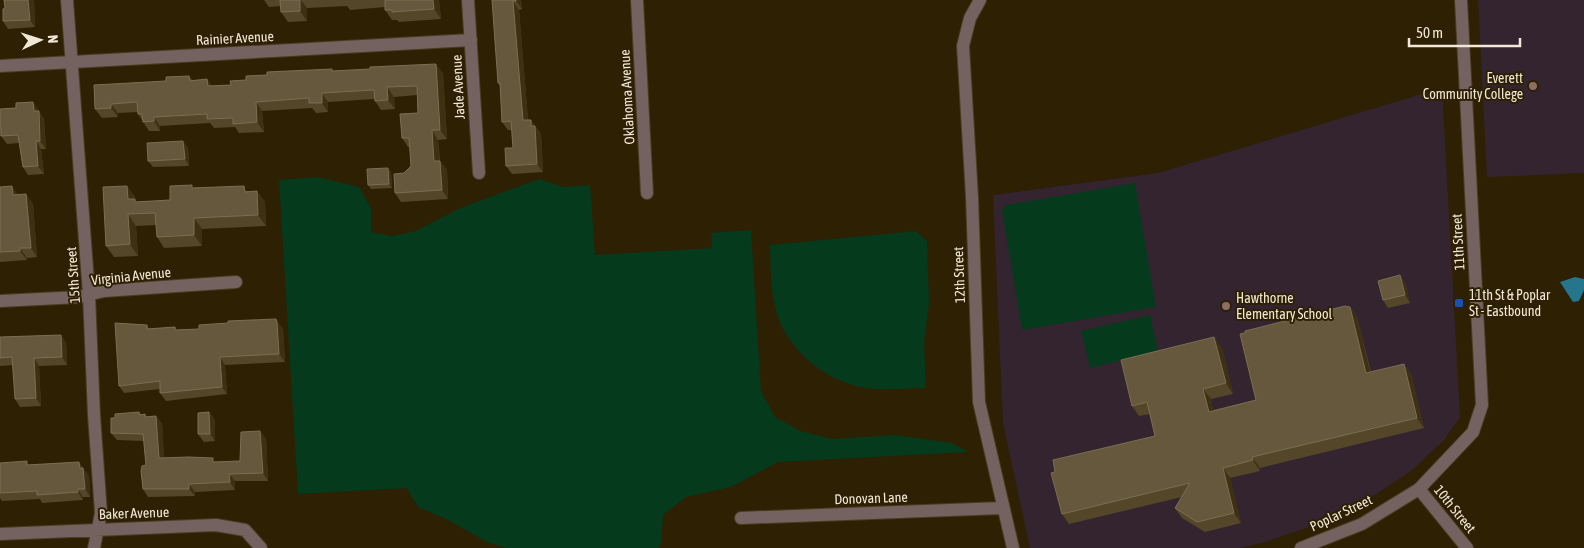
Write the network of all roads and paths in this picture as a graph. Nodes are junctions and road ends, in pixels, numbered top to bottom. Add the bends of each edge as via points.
1 (67, 0) edge
2 (468, 0) edge
3 (637, 0) edge
4 (980, 0) edge
5 (1461, 0) edge
6 (471, 40) junction
7 (71, 62) junction
8 (0, 66) edge
9 (479, 173) dead end
10 (647, 193) dead end
11 (236, 282) dead end
12 (89, 295) junction
13 (0, 301) edge
14 (1419, 489) junction
15 (1002, 508) junction
16 (741, 518) dead end
17 (98, 529) junction
18 (0, 534) edge
19 (94, 548) edge
20 (261, 548) edge
21 (1013, 548) edge
22 (1301, 548) edge
23 (1468, 548) edge

1 - 7 street, 15th Street
2 - 6 street, Jade Avenue
3 - 10 street, Oklahoma Avenue
4 - 15 street, 12th Street via 970,18 963,46 972,197 978,402
5 - 14 street, 11th Street via 1482,405 1474,432
6 - 7 street, Rainier Avenue
6 - 9 street, Jade Avenue
7 - 8 street, Rainier Avenue
7 - 12 street, 15th Street
11 - 12 street, Virginia Avenue via 104,291
12 - 13 street, Virginia Avenue
12 - 17 street, 15th Street via 101,513
14 - 22 street, Poplar Street via 1362,524
14 - 23 street, 10th Street
15 - 16 street, Donovan Lane
15 - 21 street, 12th Street
17 - 18 street, Baker Avenue
17 - 19 street, 15th Street
17 - 20 street, Baker Avenue via 216,525 245,530

